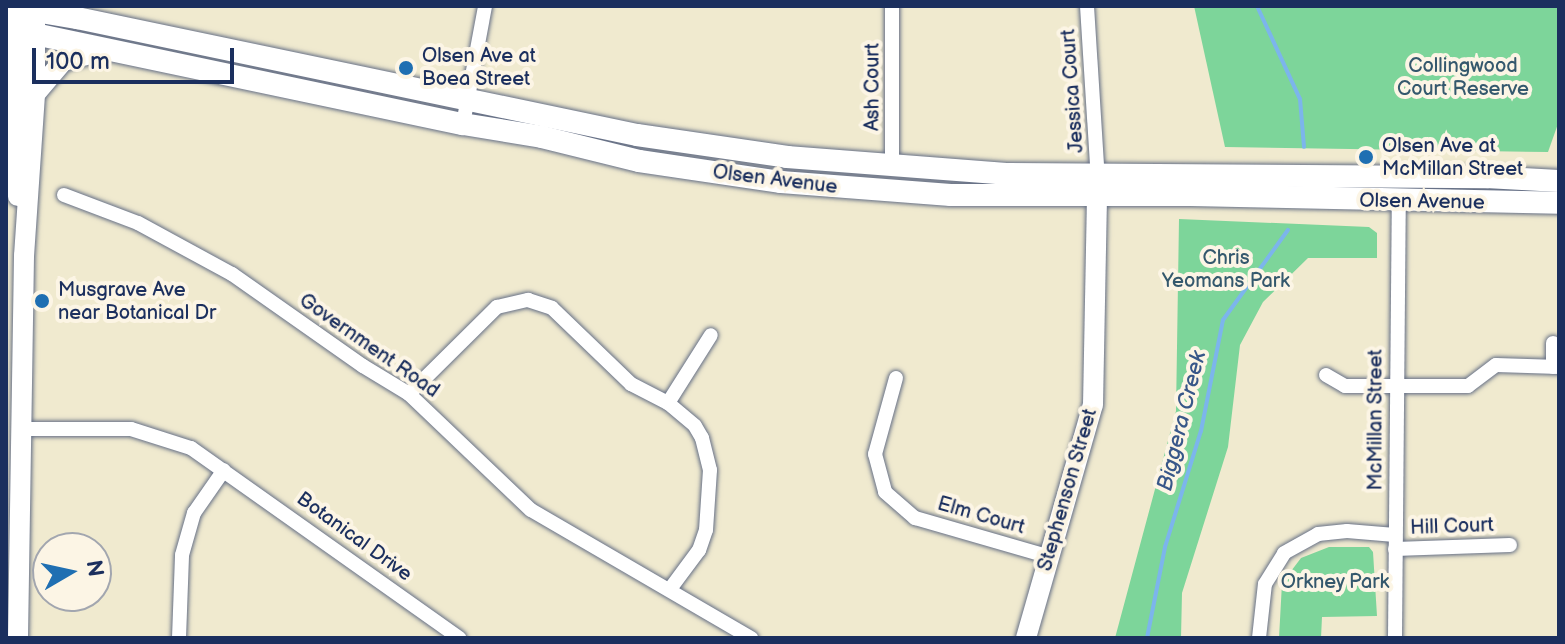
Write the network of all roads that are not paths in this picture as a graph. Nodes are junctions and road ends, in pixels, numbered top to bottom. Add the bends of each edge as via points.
1 (485, 6) edge
2 (892, 6) edge
3 (1087, 6) edge
4 (72, 12) edge
5 (21, 16) edge
6 (114, 48) junction
7 (6, 78) edge
8 (35, 94) junction
9 (466, 99) junction
10 (17, 115) junction
11 (463, 124) junction
12 (892, 167) junction
13 (1099, 172) junction
14 (1559, 181) edge
15 (64, 195) dead end
16 (1097, 197) junction
17 (1399, 202) junction
18 (1559, 203) edge
19 (24, 256) junction
20 (711, 335) dead end
21 (1553, 343) dead end
22 (1556, 367) edge
23 (1326, 375) dead end
24 (896, 378) dead end
25 (1396, 388) junction
26 (409, 394) junction
27 (668, 403) junction
28 (21, 429) junction
29 (224, 470) junction
30 (1395, 542) junction
31 (1510, 545) dead end
32 (1050, 557) junction
33 (670, 589) junction
34 (18, 638) edge
35 (179, 638) edge
36 (459, 638) edge
37 (751, 638) edge
38 (1026, 638) edge
39 (1259, 638) edge
40 (1395, 638) edge

1 - 9 street
2 - 12 street, Ash Court
3 - 13 street, Jessica Court
4 - 5 main road, Olsen Avenue
4 - 9 main road, Olsen Avenue
5 - 6 main road, Olsen Avenue
5 - 8 main road
5 - 10 main road
6 - 8 main road via 63,61
6 - 11 main road, Olsen Avenue
7 - 10 main road
8 - 19 main road
9 - 11 street
9 - 12 main road, Olsen Avenue via 710,147
10 - 19 main road
11 - 16 main road, Olsen Avenue via 639,161 781,182 890,193
12 - 13 main road, Olsen Avenue via 1009,174
13 - 14 main road, Olsen Avenue
13 - 16 street, Jessica Court
15 - 26 street, Government Road via 138,223 232,274
16 - 17 main road, Olsen Avenue
16 - 32 main road, Stephenson Street via 1093,405
17 - 18 main road, Olsen Avenue
17 - 25 street, McMillan Street
19 - 28 main road
20 - 27 street
21 - 22 street
22 - 25 street via 1496,365 1468,386
23 - 25 street via 1345,386
24 - 32 street, Elm Court via 875,454 885,492 915,518
25 - 30 street, McMillan Street
26 - 27 street via 489,313 528,300 552,308 631,384
26 - 33 street, Government Road via 531,510
27 - 33 street via 695,426 710,470 706,530 699,550
28 - 29 street, Botanical Drive via 131,429 191,448
28 - 34 main road
29 - 35 street via 194,513 182,555
29 - 36 street, Botanical Drive
30 - 31 street, Hill Court
30 - 39 street, Hill Court via 1347,531 1318,534 1284,553 1265,584
30 - 40 street, McMillan Street
32 - 38 main road, Stephenson Street
33 - 37 street, Government Road

